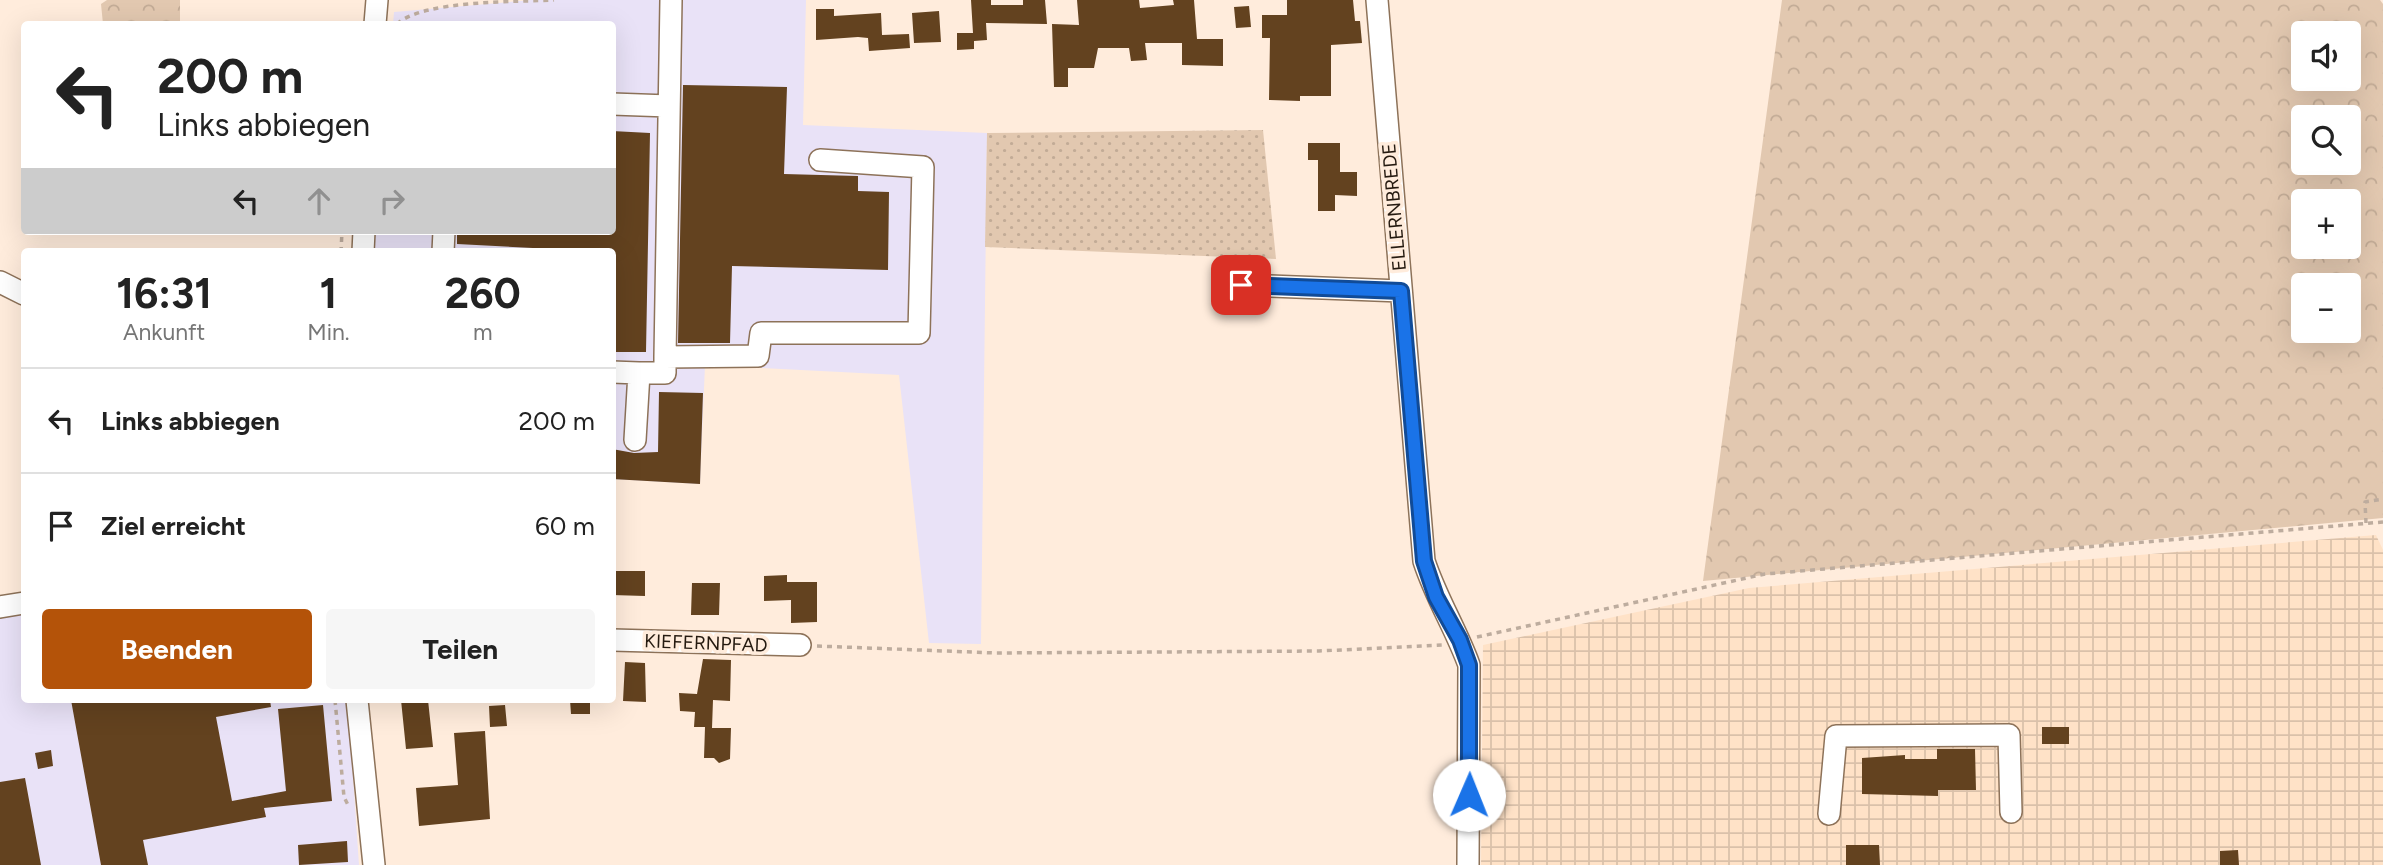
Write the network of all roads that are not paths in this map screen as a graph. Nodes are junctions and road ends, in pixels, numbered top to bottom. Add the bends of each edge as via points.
1 (377, 0) edge
2 (671, 0) edge
3 (1377, 0) edge
4 (375, 21) edge
5 (616, 104) edge
6 (668, 106) junction
7 (820, 160) dead end
8 (0, 282) edge
9 (1241, 285) dead end
10 (1401, 291) junction
11 (21, 292) edge
12 (664, 357) junction
13 (616, 372) edge
14 (639, 373) junction
15 (635, 440) dead end
16 (21, 604) edge
17 (0, 607) edge
18 (616, 640) edge
19 (800, 645) road end
20 (357, 703) edge
21 (2011, 812) dead end
22 (1829, 814) dead end
23 (374, 865) edge
24 (1468, 865) edge

1 - 4 street
2 - 6 street
3 - 10 street, ELLERNBREDE
5 - 6 street
6 - 12 street
7 - 12 street via 923,167 919,333 761,333 758,356
8 - 11 street
9 - 10 street
10 - 24 street, ELLERNBREDE via 1424,561 1469,665
12 - 14 street via 664,373
13 - 14 street
14 - 15 street
16 - 17 street
18 - 19 street, KIEFERNPFAD
20 - 23 street
21 - 22 street via 2009,735 1836,736

